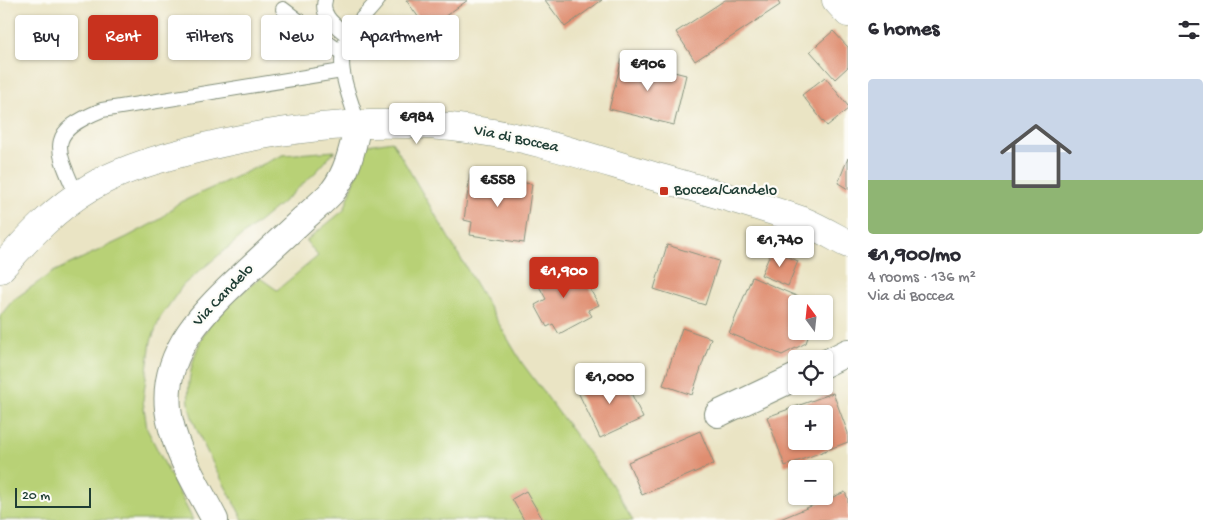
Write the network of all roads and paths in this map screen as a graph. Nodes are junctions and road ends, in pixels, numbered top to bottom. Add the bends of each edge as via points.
1 (326, 0) edge
2 (378, 0) edge
3 (836, 0) edge
4 (283, 9) dead end
5 (848, 13) edge
6 (366, 15) edge
7 (342, 31) edge
8 (342, 53) edge
9 (343, 60) edge
10 (342, 70) junction
11 (358, 124) junction
12 (76, 196) junction
13 (848, 244) edge
14 (0, 269) edge
15 (848, 352) edge
16 (833, 360) edge
17 (788, 381) edge
18 (718, 414) dead end
19 (215, 520) edge

1 - 7 lane via 323,7 326,16
2 - 6 lane
3 - 5 main road
4 - 8 lane
9 - 10 lane
10 - 11 lane
10 - 12 lane via 102,110 86,117 70,126 61,139 60,157
11 - 12 main road, Via di Boccea via 307,128 197,149 140,165
11 - 13 main road, Via di Boccea via 438,125 530,140 796,219
11 - 19 street, Via Candelo via 347,165 333,190 214,301 190,330 175,360 168,393 171,426
12 - 14 main road, Via di Boccea via 30,235
15 - 16 street
17 - 18 street

